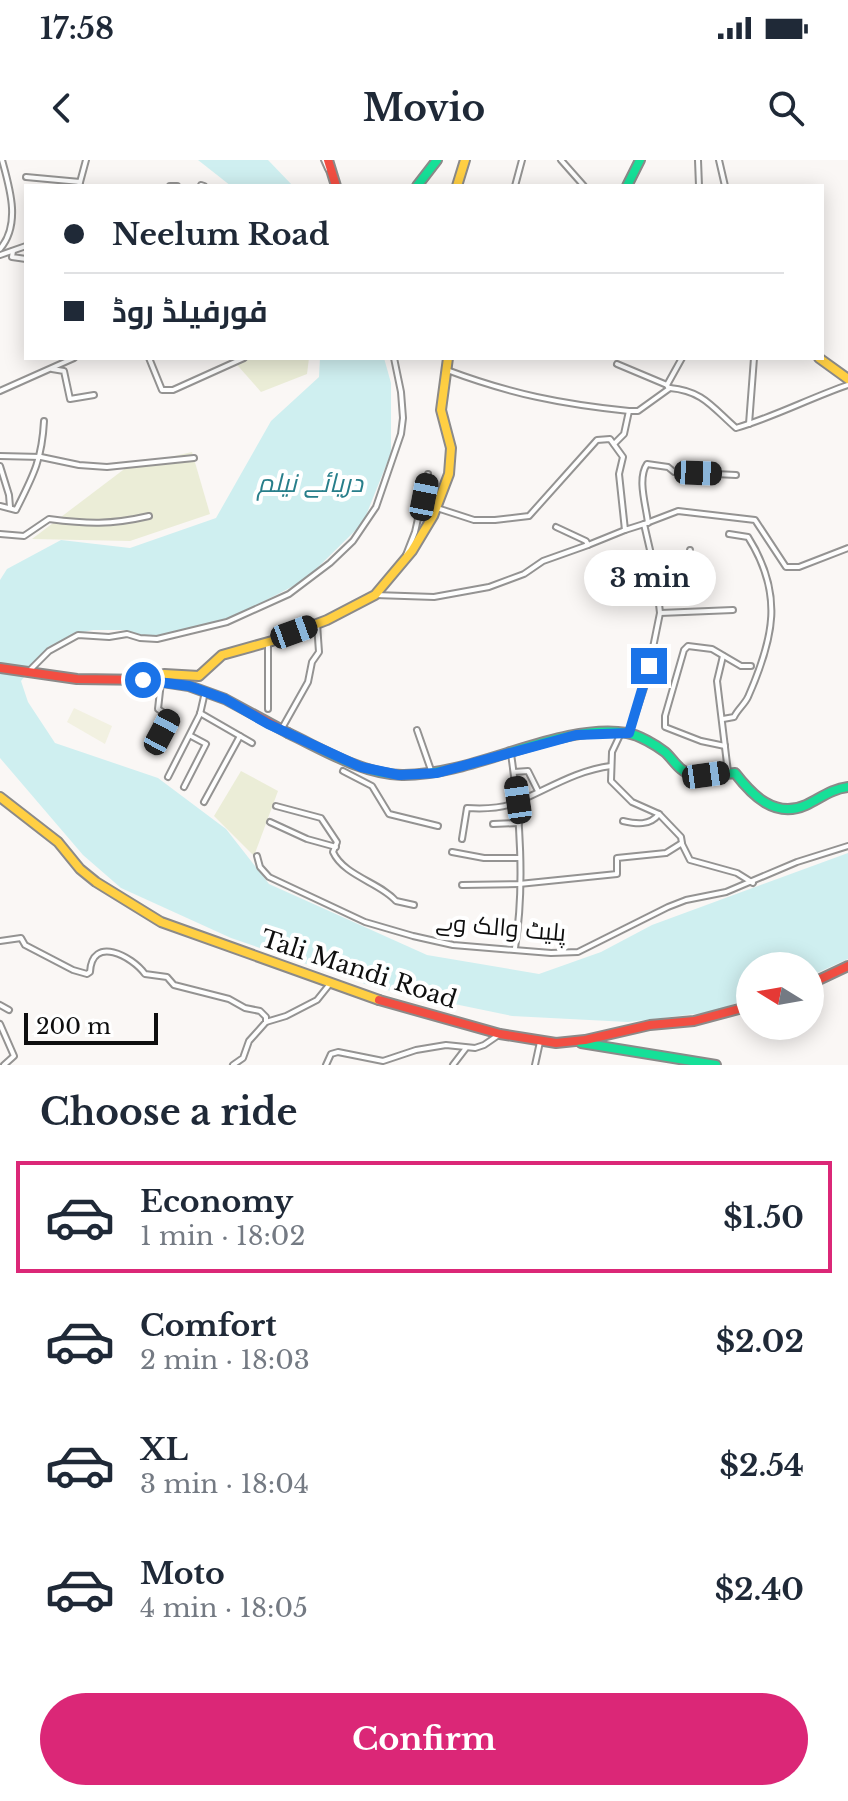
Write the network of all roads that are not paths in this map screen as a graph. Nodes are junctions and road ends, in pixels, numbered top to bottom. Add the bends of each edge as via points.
1 (2, 160) edge
2 (86, 160) edge
3 (326, 160) edge
4 (437, 160) edge
5 (465, 160) edge
6 (522, 160) edge
7 (561, 160) edge
8 (640, 160) edge
9 (698, 160) edge
10 (719, 160) edge
11 (26, 177) dead end
12 (334, 182) edge
13 (80, 184) edge
14 (419, 184) edge
15 (458, 184) edge
16 (516, 184) edge
17 (582, 184) edge
18 (628, 184) edge
19 (699, 184) edge
20 (725, 184) edge
21 (24, 247) edge
22 (13, 251) junction
23 (0, 252) edge
24 (24, 259) edge
25 (70, 360) edge
26 (150, 360) edge
27 (240, 360) edge
28 (394, 360) edge
29 (448, 360) edge
30 (681, 360) edge
31 (754, 360) edge
32 (821, 360) edge
33 (617, 364) dead end
34 (50, 369) junction
35 (447, 370) junction
36 (848, 382) edge
37 (668, 386) junction
38 (0, 391) edge
39 (94, 395) dead end
40 (629, 411) junction
41 (44, 421) dead end
42 (749, 424) junction
43 (614, 444) junction
44 (0, 456) edge
45 (41, 457) junction
46 (194, 458) dead end
47 (0, 466) edge
48 (428, 474) dead end
49 (736, 475) dead end
50 (0, 506) edge
51 (10, 507) junction
52 (437, 508) junction
53 (149, 516) dead end
54 (646, 523) junction
55 (556, 527) dead end
56 (625, 530) junction
57 (0, 534) edge
58 (729, 534) dead end
59 (588, 545) junction
60 (848, 548) edge
61 (690, 550) dead end
62 (404, 561) junction
63 (656, 579) junction
64 (375, 595) junction
65 (733, 610) dead end
66 (660, 613) junction
67 (317, 624) junction
68 (268, 642) junction
69 (723, 656) junction
70 (751, 666) dead end
71 (0, 668) edge
72 (28, 672) junction
73 (143, 680) junction
74 (161, 682) junction
75 (205, 692) junction
76 (268, 709) dead end
77 (200, 713) junction
78 (723, 719) junction
79 (281, 730) junction
80 (417, 730) dead end
81 (625, 733) junction
82 (190, 736) junction
83 (240, 736) junction
84 (252, 743) dead end
85 (725, 746) junction
86 (154, 747) dead end
87 (511, 751) junction
88 (611, 766) junction
89 (343, 771) dead end
90 (514, 772) junction
91 (728, 772) junction
92 (432, 773) junction
93 (168, 777) dead end
94 (184, 787) dead end
95 (848, 787) edge
96 (538, 791) junction
97 (0, 797) edge
98 (204, 802) dead end
99 (518, 802) junction
100 (276, 806) dead end
101 (659, 814) junction
102 (623, 821) dead end
103 (270, 822) dead end
104 (519, 823) junction
105 (493, 824) dead end
106 (438, 826) dead end
107 (462, 839) dead end
108 (682, 843) junction
109 (848, 846) edge
110 (336, 847) junction
111 (452, 852) dead end
112 (257, 856) dead end
113 (519, 858) junction
114 (753, 883) junction
115 (519, 884) junction
116 (462, 885) dead end
117 (414, 905) dead end
118 (0, 941) edge
119 (515, 949) junction
120 (848, 966) edge
121 (824, 977) edge
122 (330, 984) junction
123 (0, 1005) edge
124 (9, 1010) dead end
125 (736, 1010) edge
126 (266, 1022) junction
127 (0, 1024) edge
128 (500, 1034) junction
129 (570, 1041) junction
130 (540, 1042) junction
131 (467, 1047) junction
132 (243, 1058) junction
133 (4, 1065) edge
134 (233, 1065) edge
135 (240, 1065) edge
136 (326, 1065) edge
137 (453, 1065) edge
138 (535, 1065) edge
139 (716, 1065) edge

1 - 23 street via 12,195 10,237
2 - 13 street
3 - 12 street
4 - 14 street
5 - 15 street
6 - 16 street
7 - 17 street
8 - 18 street
9 - 19 street
10 - 20 street
11 - 13 street
21 - 22 street
22 - 23 street
22 - 24 street via 12,257
25 - 34 street
26 - 27 street via 162,390
28 - 72 street via 401,434 376,507 330,563 289,594 227,622 157,639 78,635 49,651
29 - 35 street
30 - 37 street
31 - 42 street
32 - 36 street
33 - 37 street
34 - 38 street
34 - 39 street via 64,371 70,399
35 - 40 street via 539,399
35 - 52 street via 441,410 452,460
36 - 42 street
37 - 40 street via 638,411
37 - 42 street via 701,395 736,428
40 - 43 street via 624,434
41 - 45 street
43 - 52 street via 597,440 529,516 474,520
43 - 56 street via 623,457 619,474
44 - 45 street
45 - 46 street via 107,467
45 - 51 street via 16,510
47 - 51 street
48 - 62 street
49 - 54 street via 674,472 647,464 642,484
50 - 51 street
52 - 62 street
53 - 57 street via 114,524 49,519 24,536
54 - 56 street
54 - 60 street via 678,511 755,520 786,567
54 - 63 street
55 - 59 street
56 - 59 street
58 - 78 street via 748,537 760,556 770,580 772,620 746,701 734,717
59 - 64 street via 489,587 434,597
61 - 63 street via 685,573
62 - 64 street
63 - 66 street
64 - 67 street
65 - 66 street
66 - 81 street via 646,682
67 - 68 street
67 - 79 street via 319,652
68 - 73 street via 222,655 199,676 164,674
68 - 76 street
69 - 70 street
69 - 78 street via 717,681
69 - 85 street via 712,649 684,650 665,727
71 - 72 street
72 - 73 street
73 - 74 street
74 - 75 street
74 - 86 street via 158,709 170,717
75 - 77 street
75 - 79 street
77 - 82 street
77 - 83 street
78 - 85 street
79 - 92 street via 361,767 399,775
80 - 92 street
81 - 87 street via 576,735
81 - 88 street via 613,748
81 - 91 street via 666,753 685,773
82 - 93 street
82 - 94 street via 206,744
83 - 84 street
83 - 98 street
85 - 91 street
87 - 90 street
87 - 92 street
88 - 96 street
88 - 101 street via 612,783 632,802
89 - 106 street via 372,786 389,814
90 - 96 street via 528,771
90 - 99 street
91 - 95 street via 763,803 795,809 828,789
96 - 99 street
97 - 122 street, Tali Mandi Road via 50,835 96,882 145,914
99 - 104 street
99 - 107 street via 467,808
100 - 110 street via 321,818
101 - 102 street via 642,824
101 - 108 street
103 - 110 street
104 - 105 street
104 - 113 street
108 - 114 street via 690,860
108 - 115 street via 657,855 617,858 617,874
109 - 114 street, پلیٹ والک وے
110 - 117 street via 339,862 396,901
111 - 113 street
112 - 119 street, پلیٹ والک وے via 269,877 365,922 453,945
113 - 115 street
114 - 119 street, پلیٹ والک وے via 668,907 578,952
115 - 116 street
115 - 119 street
118 - 126 street via 21,938 25,945 87,974 95,957 110,949 145,974 260,1011
120 - 121 street
122 - 126 street via 317,1000
122 - 128 street, Tali Mandi Road
123 - 124 street
125 - 129 street, Tali Mandi Road
126 - 132 street via 249,1041
127 - 133 street via 14,1056
128 - 130 street, Tali Mandi Road
128 - 131 street via 484,1045
129 - 130 street, Tali Mandi Road
129 - 139 street
130 - 138 street
131 - 136 street via 416,1050 383,1061 338,1052
131 - 137 street
132 - 134 street
132 - 135 street

